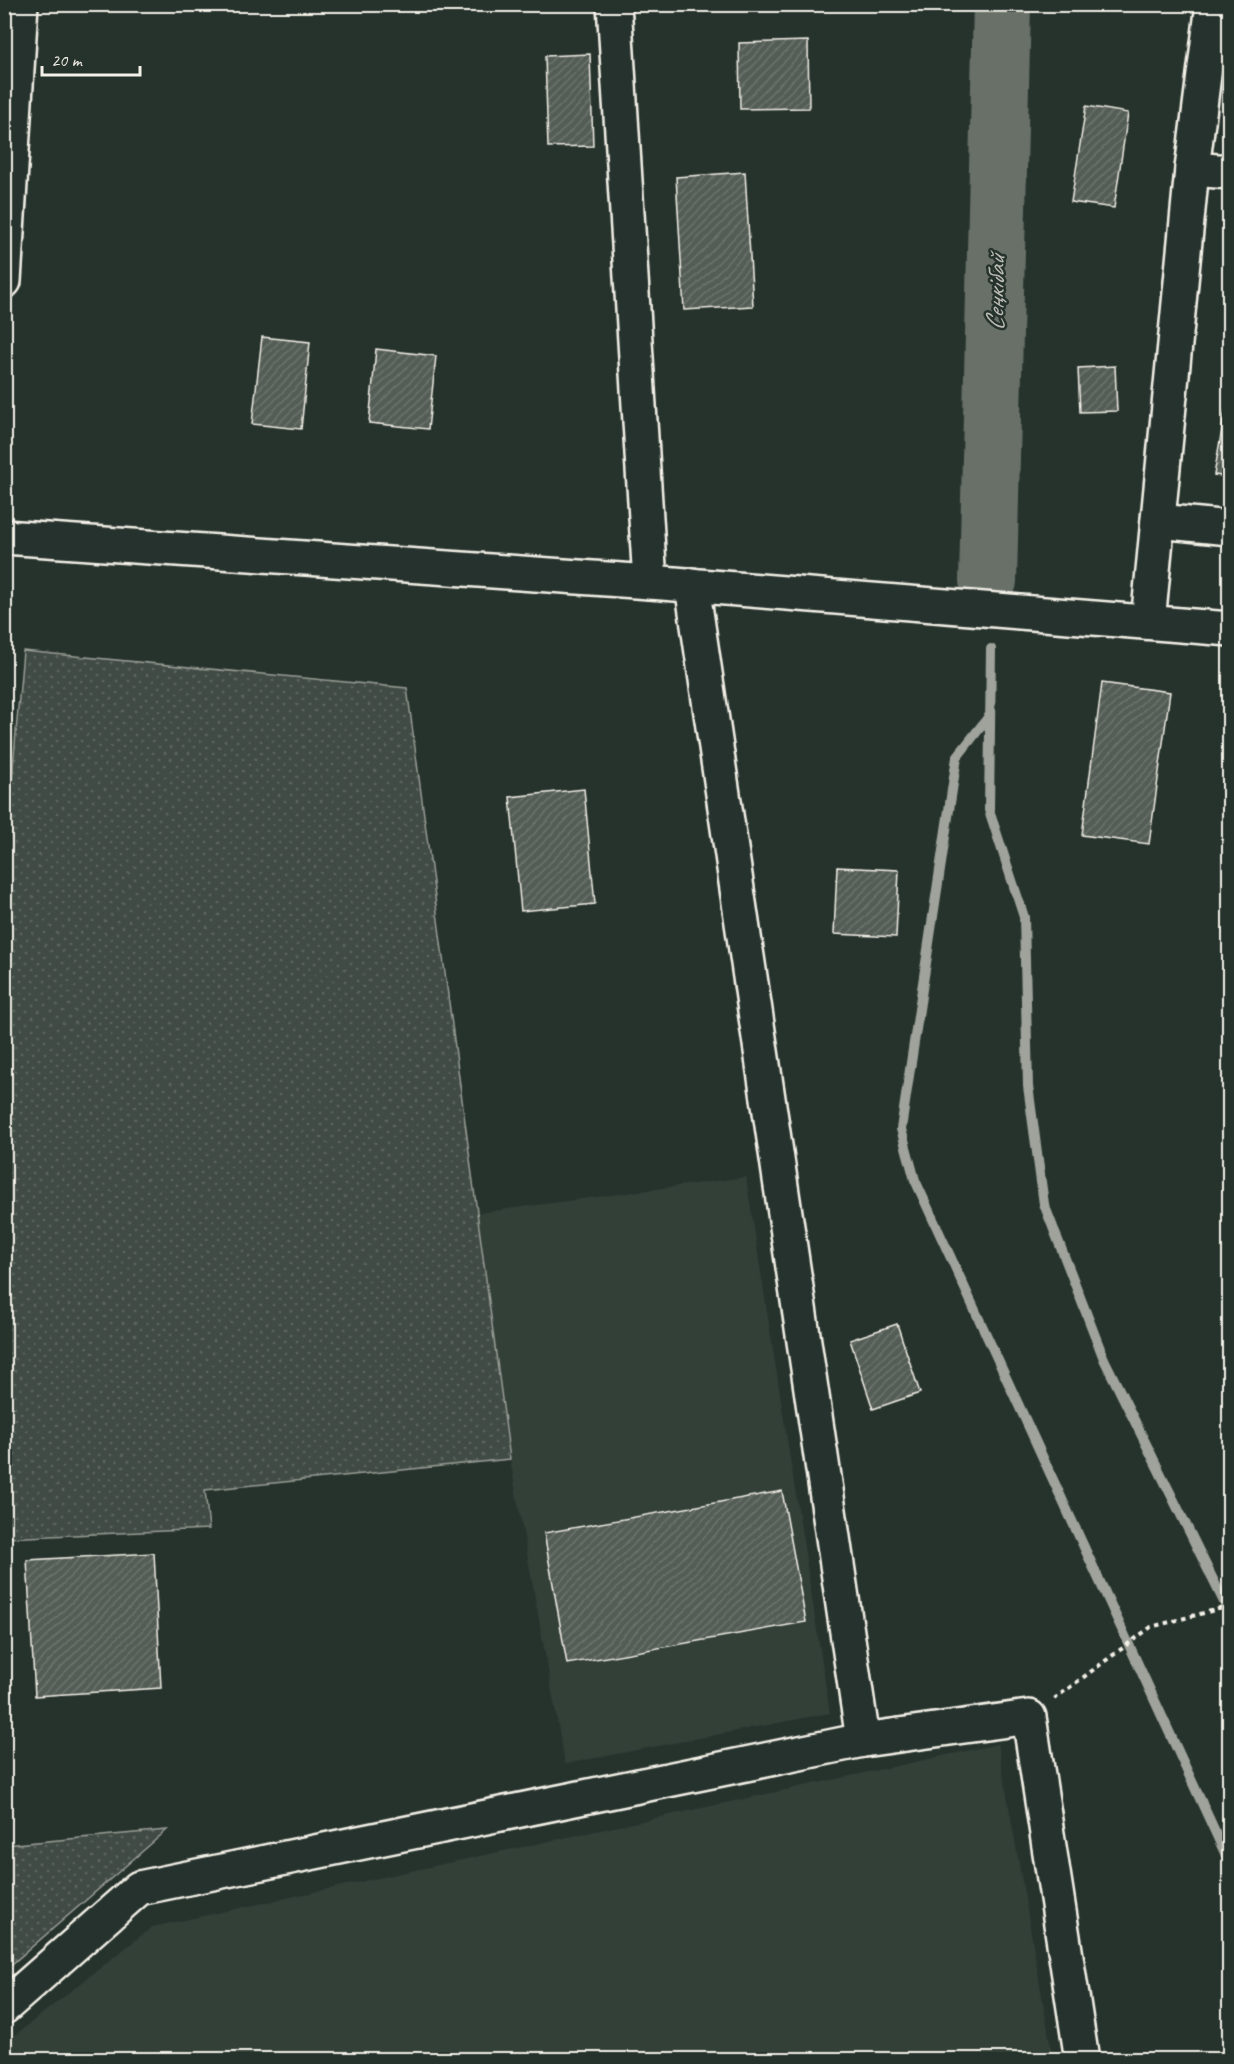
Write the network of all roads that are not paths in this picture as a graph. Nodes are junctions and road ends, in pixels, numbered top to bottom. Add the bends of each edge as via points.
1 (21, 4) edge
2 (614, 4) edge
3 (1213, 4) edge
4 (1192, 169) junction
5 (1230, 172) edge
6 (4, 281) edge
7 (1158, 521) junction
8 (1230, 528) edge
9 (4, 537) edge
10 (650, 582) junction
11 (692, 585) junction
12 (1148, 622) junction
13 (1230, 629) edge
14 (863, 1740) junction
15 (4, 2007) edge
16 (1082, 2060) edge

1 - 6 street
2 - 10 street
3 - 4 street
4 - 5 street
4 - 7 street
7 - 8 street
7 - 12 street
9 - 10 street
10 - 11 street
11 - 12 street
11 - 14 street
12 - 13 street
14 - 15 street via 139,1888
14 - 16 street via 1029,1717

